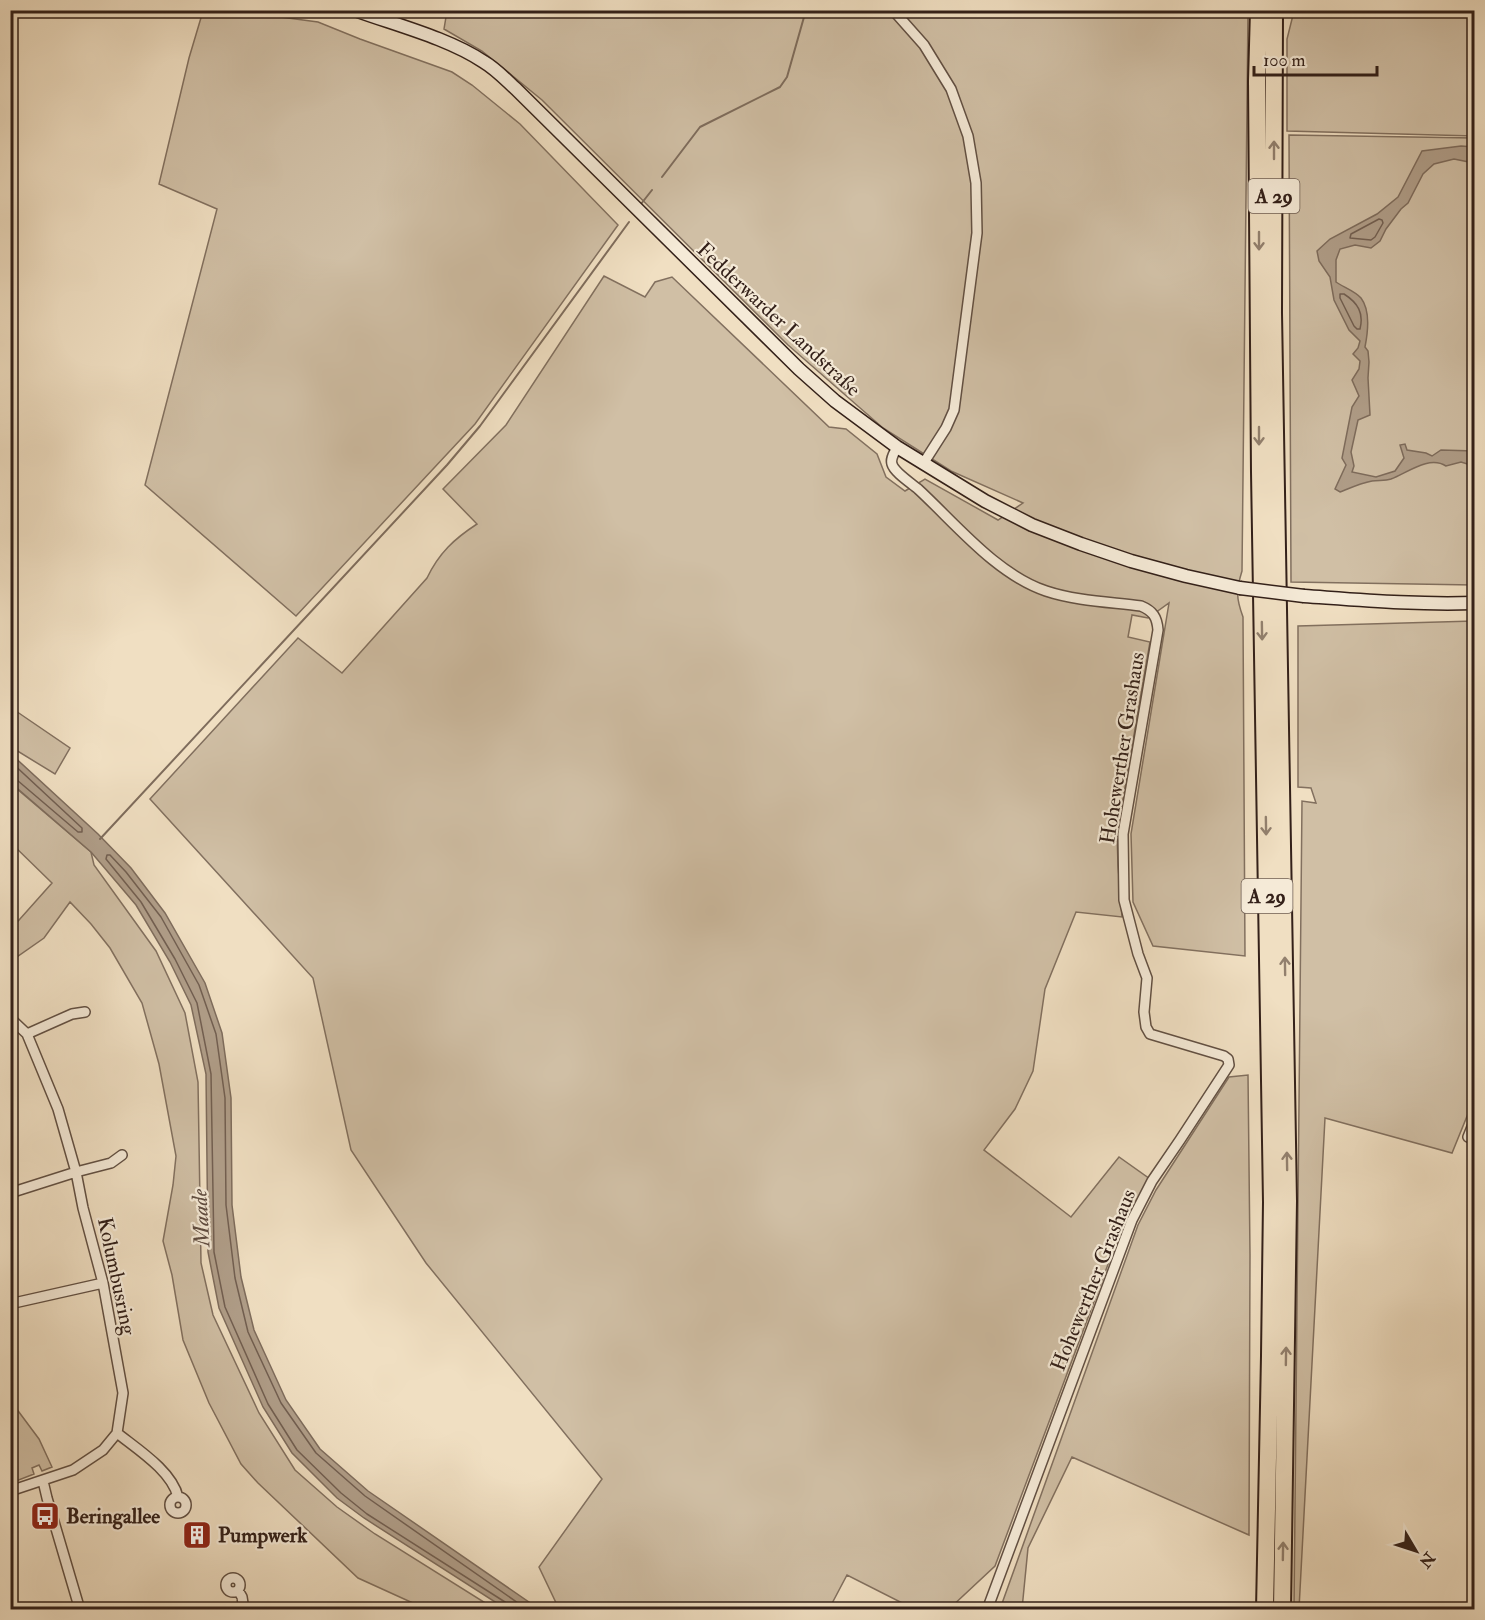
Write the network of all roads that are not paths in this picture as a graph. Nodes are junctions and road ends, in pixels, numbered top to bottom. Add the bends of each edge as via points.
1 (355, 10) edge
2 (893, 10) edge
3 (1274, 10) edge
4 (1286, 10) edge
5 (1259, 11) edge
6 (1274, 79) junction
7 (897, 447) junction
8 (923, 464) junction
9 (1474, 603) edge
10 (85, 1012) dead end
11 (10, 1018) edge
12 (27, 1034) junction
13 (1474, 1122) edge
14 (1471, 1138) edge
15 (122, 1155) dead end
16 (76, 1172) junction
17 (10, 1193) edge
18 (103, 1282) junction
19 (10, 1299) edge
20 (117, 1433) junction
21 (43, 1481) junction
22 (10, 1491) edge
23 (178, 1497) dead end
24 (238, 1590) dead end
25 (80, 1610) edge
26 (244, 1610) edge
27 (987, 1610) edge
28 (1265, 1610) edge
29 (1282, 1610) edge

1 - 7 street, Fedderwarder Landstraße via 451,45 495,69 799,369 835,402
2 - 8 street via 924,45 951,89 968,136 976,183 977,233 954,410
3 - 6 highway, A 29
4 - 6 highway via 1281,62
5 -> 28 highway, A 29 via 1260,460 1272,1202
29 -> 6 highway, A 29 via 1287,1190 1273,313
7 - 8 street, Fedderwarder Landstraße
7 - 27 street, Hohewerther Grashaus via 891,460 896,471 1016,576 1069,597 1141,606 1157,618 1123,834 1124,900 1147,978 1144,1012 1150,1034 1228,1059 1228,1065 1152,1181 1132,1220
8 - 9 street, Fedderwarder Landstraße, bridge via 1041,529 1131,561 1240,588 1304,596
10 - 12 street
11 - 12 street, Kolumbusring
12 - 16 street, Kolumbusring via 58,1109
13 - 14 street
15 - 16 street via 111,1163
16 - 17 street
16 - 18 street, Kolumbusring
18 - 19 street via 14,1303
18 - 20 street, Kolumbusring via 123,1393
20 - 21 street via 104,1450 73,1470
20 - 23 street via 156,1464 176,1488
21 - 22 street
21 - 25 street
24 - 26 street

